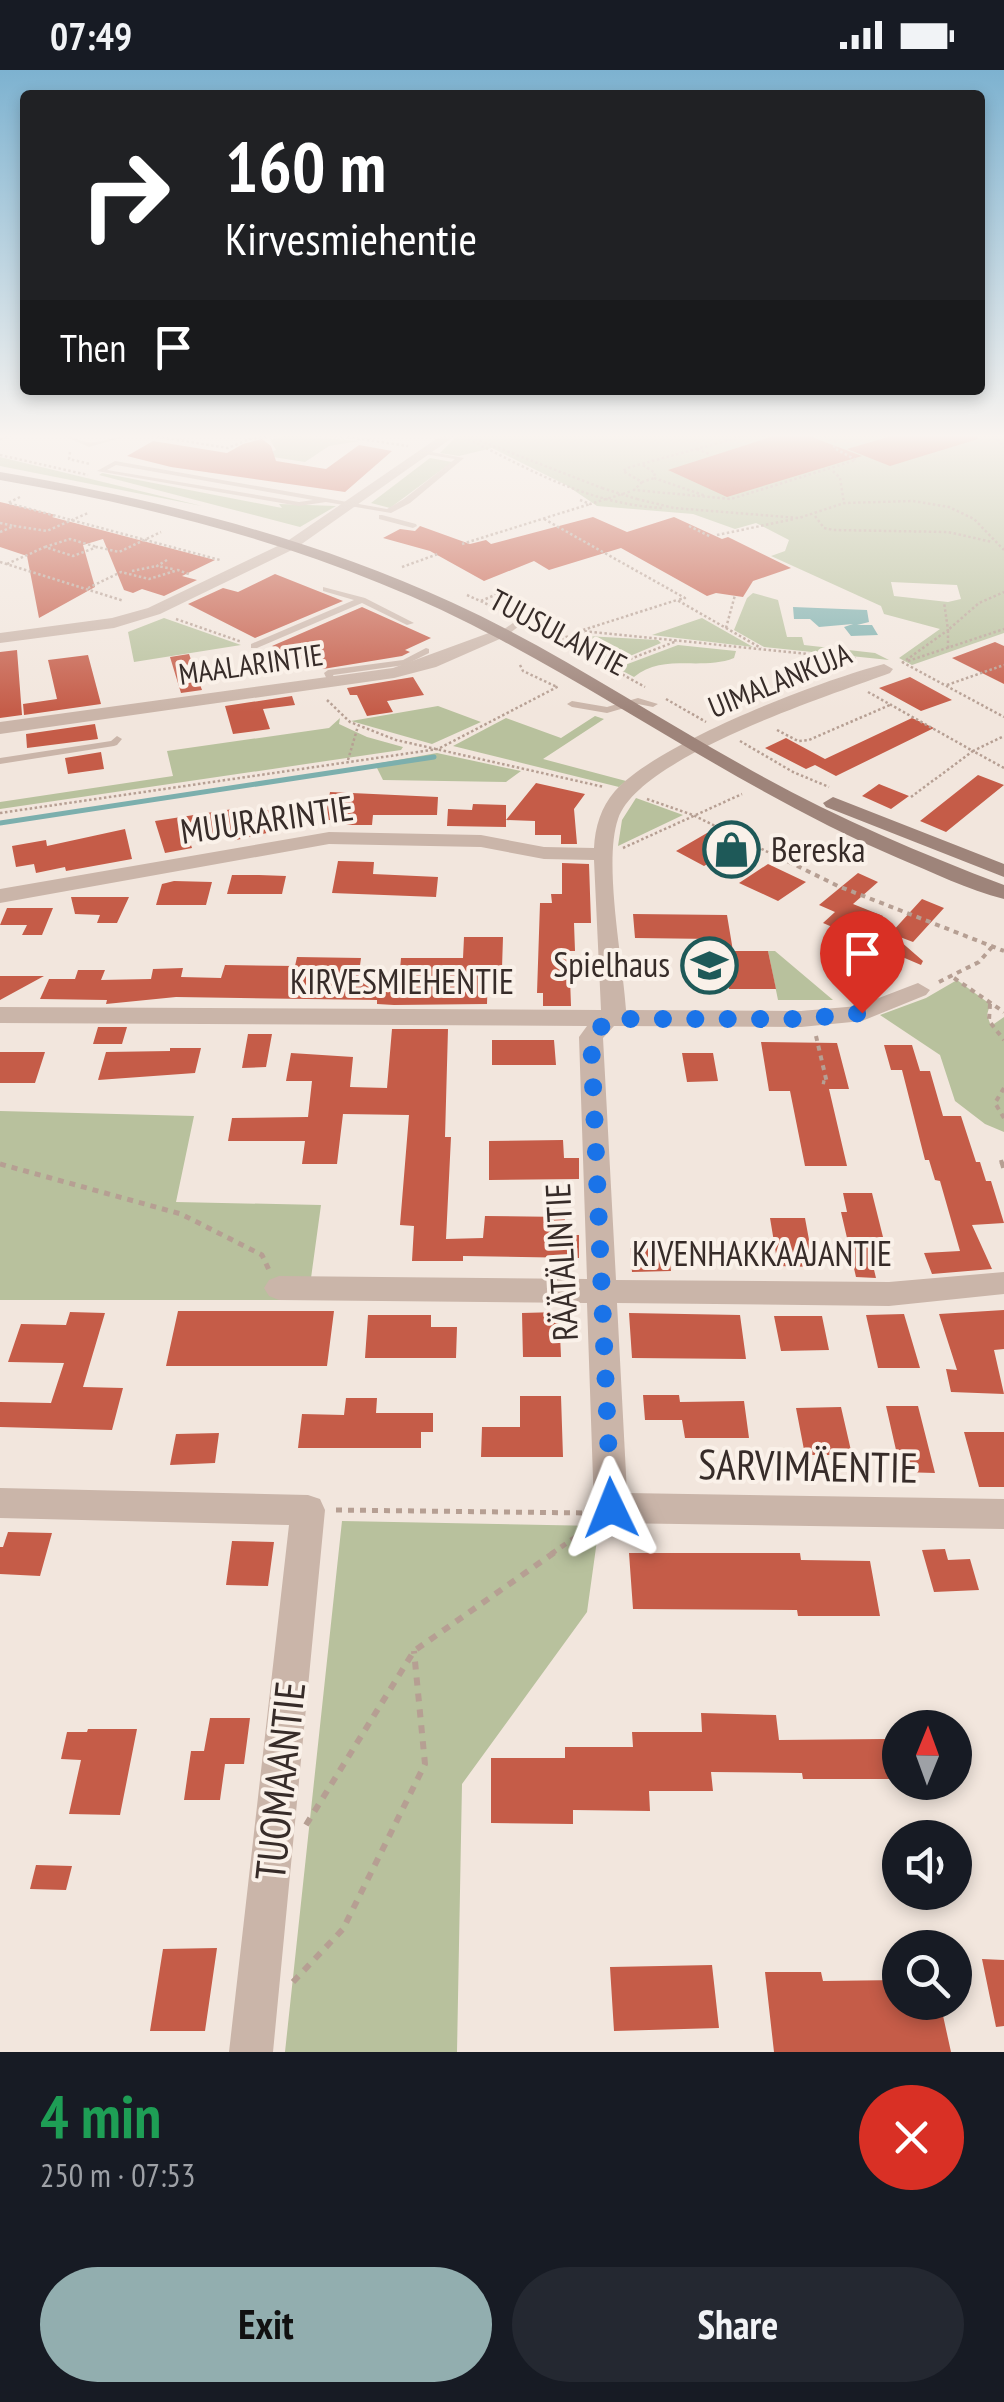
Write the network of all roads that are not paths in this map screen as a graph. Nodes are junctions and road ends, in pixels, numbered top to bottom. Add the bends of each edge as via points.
1 (238, 527) edge
2 (247, 527) edge
3 (317, 527) edge
4 (296, 542) junction
5 (326, 589) dead end
6 (362, 600) junction
7 (410, 623) dead end
8 (512, 626) junction
9 (0, 638) edge
10 (254, 646) dead end
11 (426, 652) dead end
12 (893, 666) road end
13 (332, 682) junction
14 (572, 704) dead end
15 (627, 704) junction
16 (652, 704) junction
17 (0, 728) edge
18 (118, 739) dead end
19 (704, 742) junction
20 (0, 761) edge
21 (624, 792) joint
22 (605, 854) junction
23 (1004, 871) edge
24 (1004, 892) edge
25 (0, 896) edge
26 (918, 990) road end
27 (0, 1014) edge
28 (609, 1019) junction
29 (1004, 1283) edge
30 (279, 1288) road end
31 (601, 1291) junction
32 (0, 1504) edge
33 (611, 1508) joint
34 (1004, 1514) edge
35 (251, 2052) edge

1 - 4 main road, TUUSULANTIE
2 - 4 main road, TUUSULANTIE
3 - 4 street
4 - 8 main road, TUUSULANTIE
4 - 9 street via 132,619
5 - 6 lane
6 - 7 lane
6 - 10 lane
8 - 13 street, MAALARINTIE via 416,668
8 - 15 main road, TUUSULANTIE
8 - 16 main road, TUUSULANTIE
11 - 13 lane via 405,662 328,674
12 - 19 street, UIMALANKUJA
13 - 17 street, MAALARINTIE
14 - 15 lane via 615,710
15 - 16 lane
15 - 19 main road, TUUSULANTIE
16 - 19 main road, TUUSULANTIE
18 - 20 lane
19 - 21 street, UIMALANKUJA via 646,772
19 - 23 main road, TUUSULANTIE via 879,824
19 - 24 main road, TUUSULANTIE via 766,787 894,851
21 - 22 street, RÄÄTÄLINTIE via 608,819
22 - 25 street, MUURARINTIE via 544,853 481,840 329,838
22 - 28 street, RÄÄTÄLINTIE via 613,969
26 - 28 street, KIRVESMIEHENTIE via 836,1018
27 - 28 street, KIRVESMIEHENTIE
28 - 31 street, RÄÄTÄLINTIE via 591,1037
29 - 31 street, KIVENHAKKAAJANTIE via 889,1294
30 - 31 street, KIVENHAKKAAJANTIE
31 - 33 street, RÄÄTÄLINTIE
32 - 35 street, TUOMAANTIE via 308,1510
33 - 34 street, SARVIMÄENTIE

